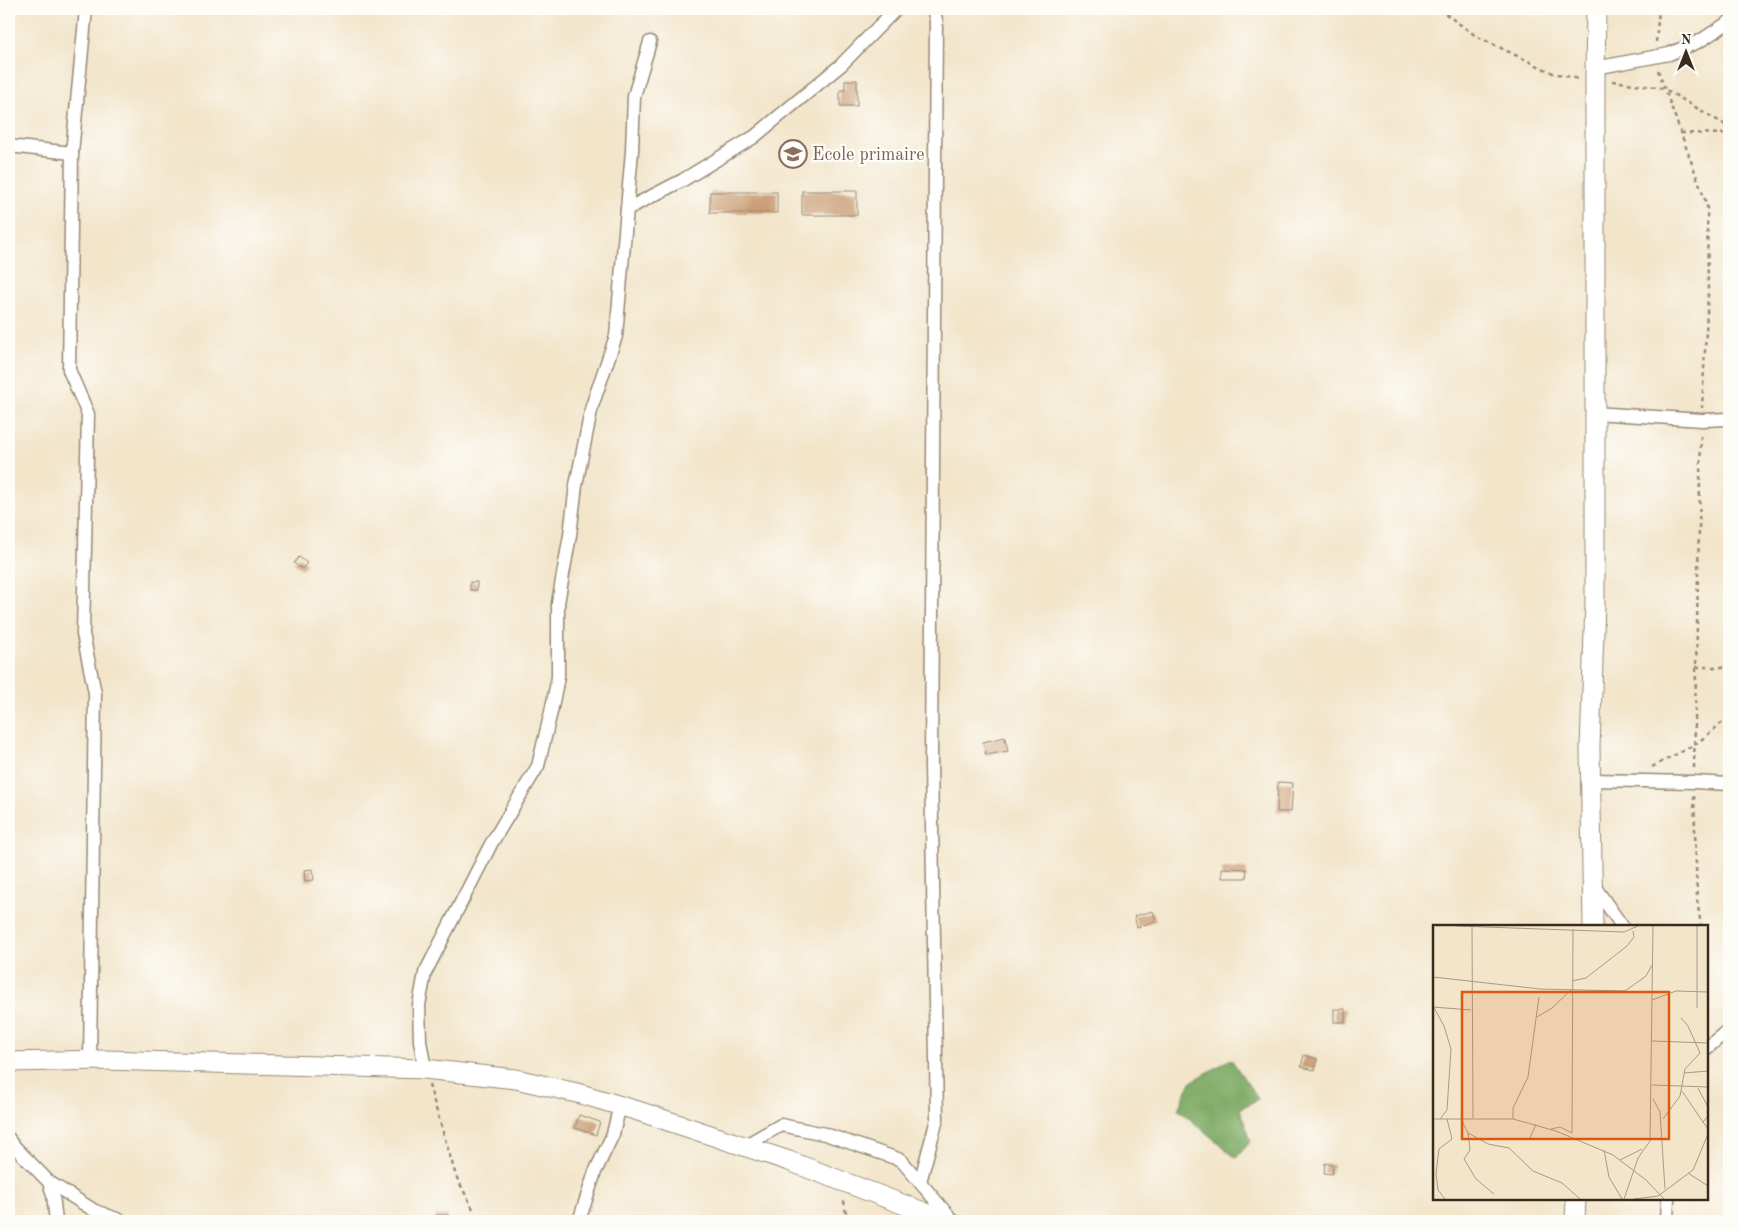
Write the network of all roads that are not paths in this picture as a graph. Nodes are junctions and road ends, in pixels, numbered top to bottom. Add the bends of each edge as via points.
1 (86, 9) edge
2 (896, 9) edge
3 (933, 9) edge
4 (1596, 9) edge
5 (1729, 22) edge
6 (650, 42) dead end
7 (1595, 74) junction
8 (9, 146) edge
9 (72, 153) junction
10 (627, 209) junction
11 (1594, 413) junction
12 (1729, 419) edge
13 (1591, 780) junction
14 (1729, 784) edge
15 (1592, 883) junction
16 (1593, 925) edge
17 (1621, 925) edge
18 (1729, 1029) edge
19 (1708, 1047) edge
20 (90, 1060) junction
21 (9, 1062) edge
22 (425, 1069) junction
23 (620, 1106) junction
24 (9, 1139) edge
25 (744, 1146) junction
26 (49, 1182) junction
27 (920, 1182) junction
28 (1576, 1200) edge
29 (1668, 1200) edge
30 (56, 1221) edge
31 (122, 1221) edge
32 (579, 1221) edge
33 (947, 1221) edge
34 (953, 1221) edge
35 (1575, 1221) edge
36 (1667, 1221) edge

1 - 9 street
2 - 10 street via 841,65 754,138
3 - 27 street via 936,20 931,764 937,1120
4 - 7 street
5 - 7 street via 1700,41 1669,54
6 - 10 street via 634,96
7 - 11 street
8 - 9 street
9 - 20 street via 69,370 88,414 84,634 95,692
10 - 22 street via 616,336 592,406 558,603 558,677 551,712 538,766 491,844 425,973 419,1005
11 - 12 street
11 - 13 street via 1595,604
13 - 14 street
13 - 15 street
15 - 16 street
15 - 17 street
18 - 19 street
20 - 21 street
20 - 22 street
22 - 23 street via 516,1079
23 - 25 street
23 - 32 street via 613,1134 595,1172
24 - 26 street
25 - 27 street via 782,1125 825,1134 901,1160
25 - 33 street
26 - 30 street
26 - 31 street via 96,1211
27 - 34 street
28 - 35 street
29 - 36 street

